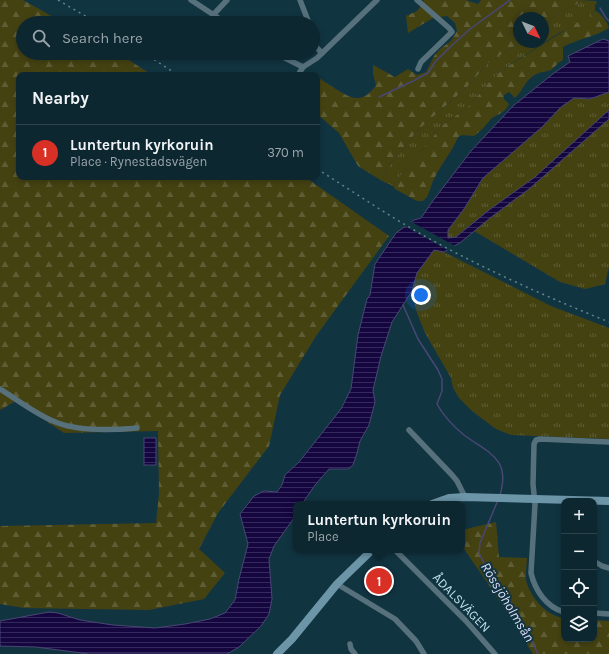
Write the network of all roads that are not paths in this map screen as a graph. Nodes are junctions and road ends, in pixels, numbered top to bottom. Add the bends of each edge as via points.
1 (192, 0) edge
2 (227, 0) edge
3 (300, 0) edge
4 (377, 0) edge
5 (417, 0) edge
6 (213, 15) joint
7 (306, 16) edge
8 (322, 53) edge
9 (290, 60) edge
10 (314, 60) edge
11 (303, 67) junction
12 (418, 69) dead end
13 (300, 72) edge
14 (0, 389) edge
15 (137, 428) dead end
16 (409, 430) dead end
17 (609, 442) edge
18 (465, 497) junction
19 (536, 498) junction
20 (440, 501) edge
21 (609, 501) edge
22 (369, 553) edge
23 (398, 553) edge
24 (597, 563) dead end
25 (609, 568) edge
26 (337, 584) junction
27 (561, 611) edge
28 (597, 613) edge
29 (609, 614) edge
30 (350, 644) dead end
31 (277, 654) edge
32 (355, 654) edge
33 (424, 654) edge
34 (495, 654) edge

1 - 6 street
2 - 6 street
3 - 7 street
4 - 8 street
5 - 12 street via 452,32 421,62
9 - 11 street
10 - 11 street
11 - 13 street
14 - 15 street via 57,423 72,428
16 - 18 street via 455,478
17 - 19 street via 540,438 536,440 533,484
18 - 19 street
18 - 20 street
19 - 21 street
19 - 27 street via 531,564 533,582 544,600
22 - 26 street
23 - 34 street, ÅDALSVÄGEN
24 - 25 street
26 - 31 street
26 - 33 street via 396,619
28 - 29 street
30 - 32 street

